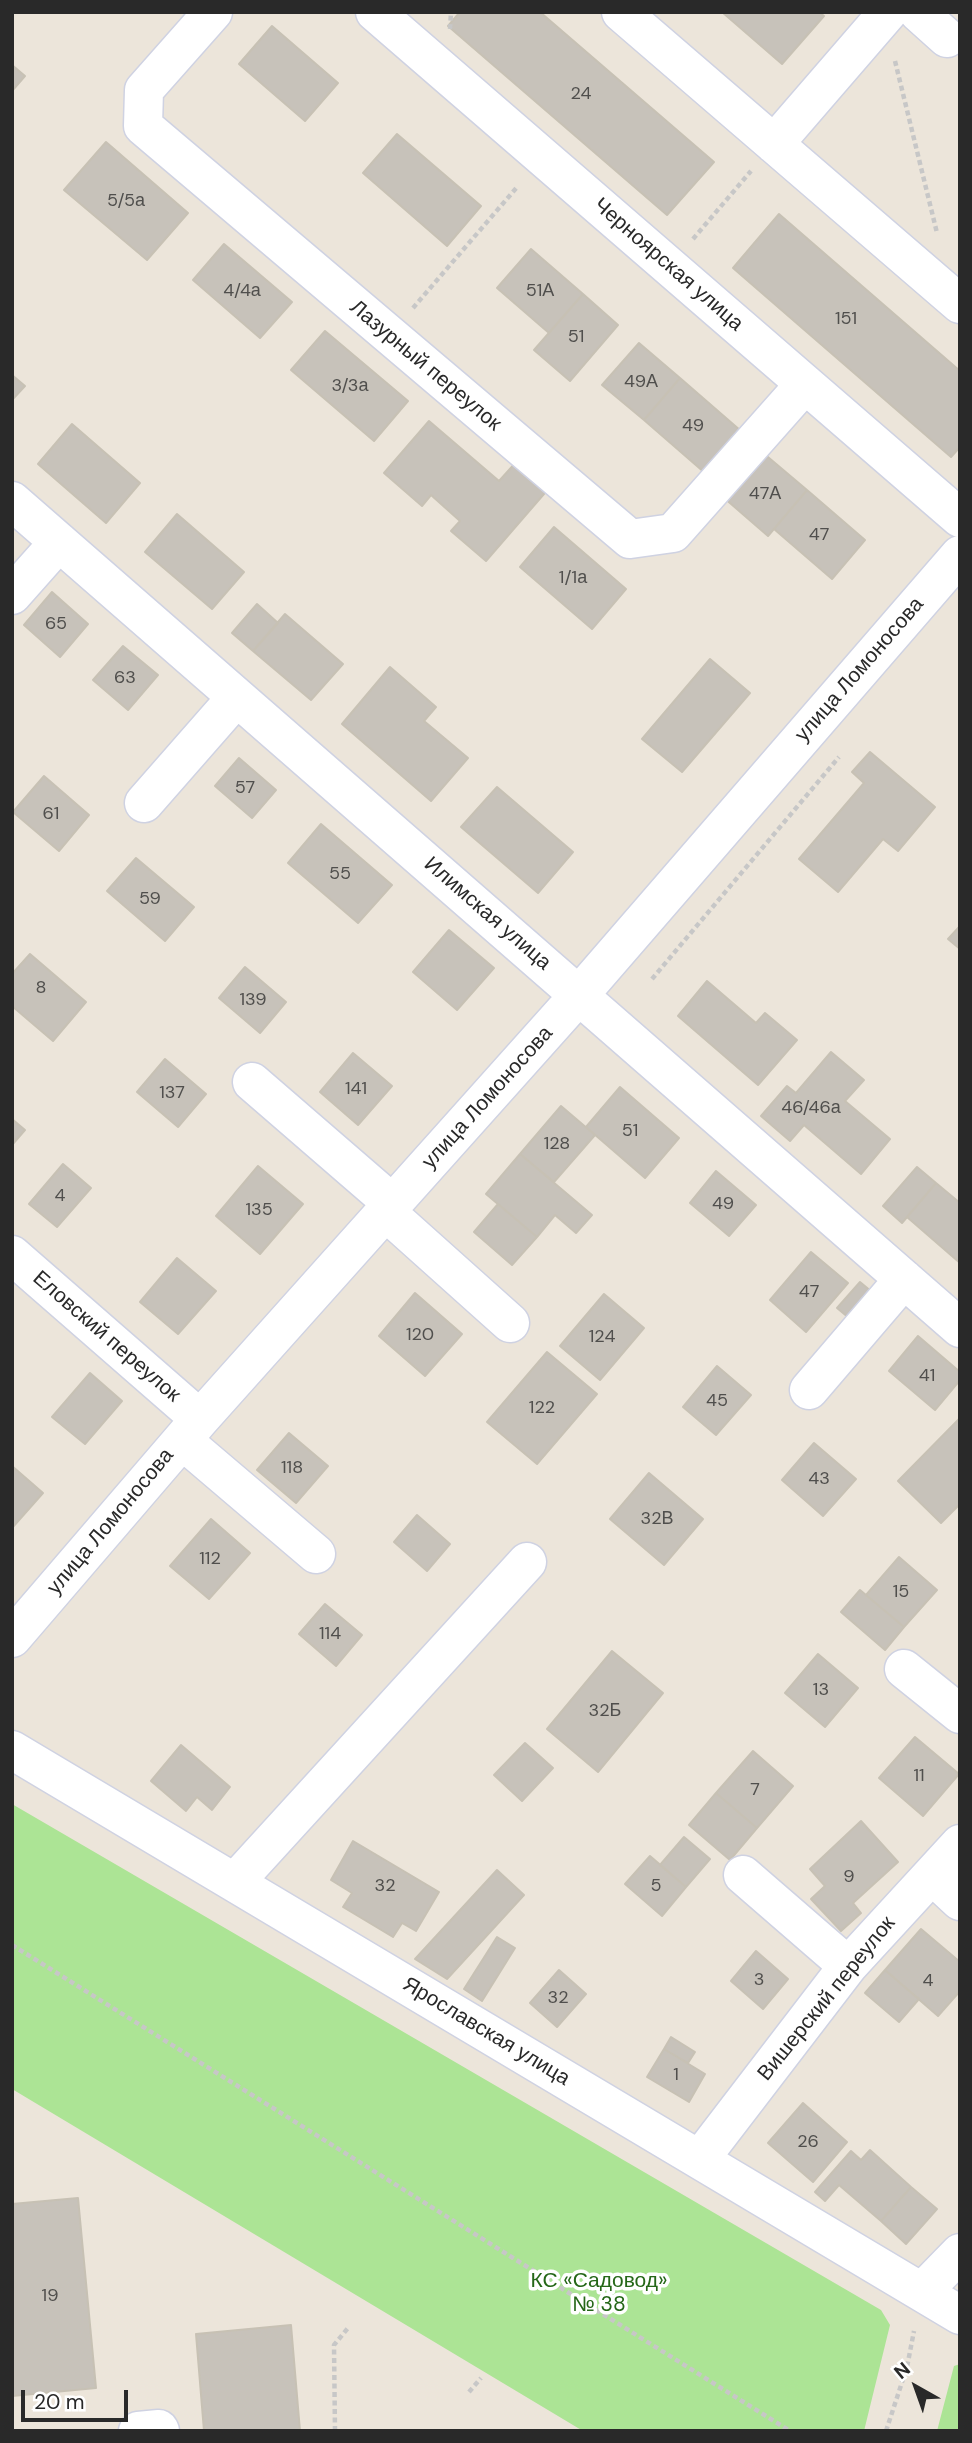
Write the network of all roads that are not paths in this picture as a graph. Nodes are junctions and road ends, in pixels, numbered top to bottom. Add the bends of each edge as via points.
1 (213, 12) edge
2 (375, 12) edge
3 (621, 12) edge
4 (897, 14) edge
5 (947, 38) dead end
6 (774, 144) junction
7 (957, 298) edge
8 (805, 384) junction
9 (12, 501) edge
10 (960, 518) edge
11 (59, 542) junction
12 (960, 555) edge
13 (12, 595) edge
14 (236, 698) junction
15 (144, 803) dead end
16 (580, 994) junction
17 (252, 1082) dead end
18 (389, 1208) junction
19 (12, 1255) edge
20 (904, 1279) junction
21 (510, 1323) dead end
22 (960, 1328) edge
23 (809, 1390) dead end
24 (191, 1429) junction
25 (316, 1554) dead end
26 (527, 1562) dead end
27 (12, 1638) edge
28 (904, 1670) dead end
29 (960, 1714) edge
30 (12, 1750) edge
31 (960, 1844) edge
32 (743, 1875) dead end
33 (932, 1875) junction
34 (234, 1882) junction
35 (960, 1900) edge
36 (848, 1966) junction
37 (700, 2160) junction
38 (960, 2253) edge
39 (922, 2292) junction
40 (960, 2315) edge
41 (138, 2431) edge
42 (160, 2431) edge

1 - 8 street, Лазурный переулок via 144,90 143,126 630,540 673,533
2 - 8 street, Черноярская улица
3 - 6 street
4 - 5 street
4 - 6 street
6 - 7 street
8 - 10 street, Черноярская улица
9 - 11 street, Илимская улица
11 - 13 street
11 - 14 street, Илимская улица
12 - 16 street, улица Ломоносова
14 - 15 street
14 - 16 street, Илимская улица
16 - 18 street, улица Ломоносова
16 - 20 street, Илимская улица
17 - 18 street
18 - 21 street
18 - 24 street, улица Ломоносова
19 - 24 street, Еловский переулок
20 - 22 street, Илимская улица
20 - 23 street
24 - 25 street, Еловский переулок
24 - 27 street, улица Ломоносова
26 - 34 street
28 - 29 street
30 - 34 street, Ярославская улица
31 - 33 street, Вишерский переулок
32 - 36 street
33 - 35 street
33 - 36 street, Вишерский переулок
34 - 37 street, Ярославская улица
36 - 37 street, Вишерский переулок
37 - 39 street, Ярославская улица
38 - 39 street
39 - 40 street, Ярославская улица
41 - 42 street

